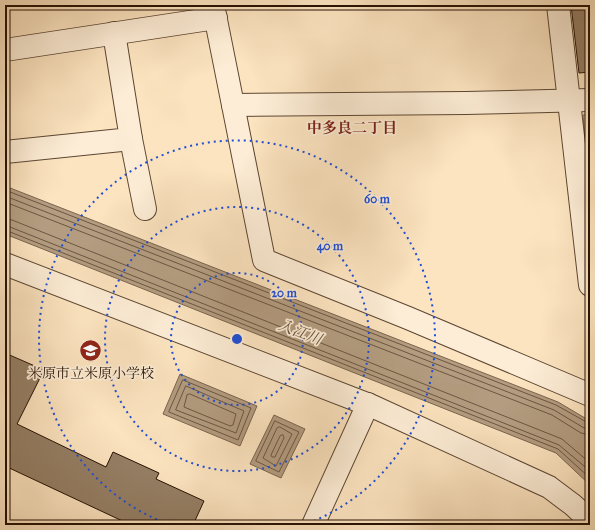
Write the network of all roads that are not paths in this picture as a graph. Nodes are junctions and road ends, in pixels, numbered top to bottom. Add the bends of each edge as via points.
1 (558, 5) edge
2 (215, 11) edge
3 (114, 33) junction
4 (5, 50) edge
5 (580, 101) edge
6 (233, 105) junction
7 (131, 139) junction
8 (5, 152) edge
9 (145, 209) dead end
10 (5, 264) edge
11 (590, 285) edge
12 (590, 395) edge
13 (368, 404) junction
14 (589, 519) edge
15 (313, 525) edge

1 - 5 street
2 - 3 street
2 - 6 street
3 - 4 street
3 - 7 street
5 - 6 street
5 - 11 street
6 - 12 street via 264,260
7 - 8 street
7 - 9 street
10 - 13 street
13 - 14 street via 549,488
13 - 15 street

